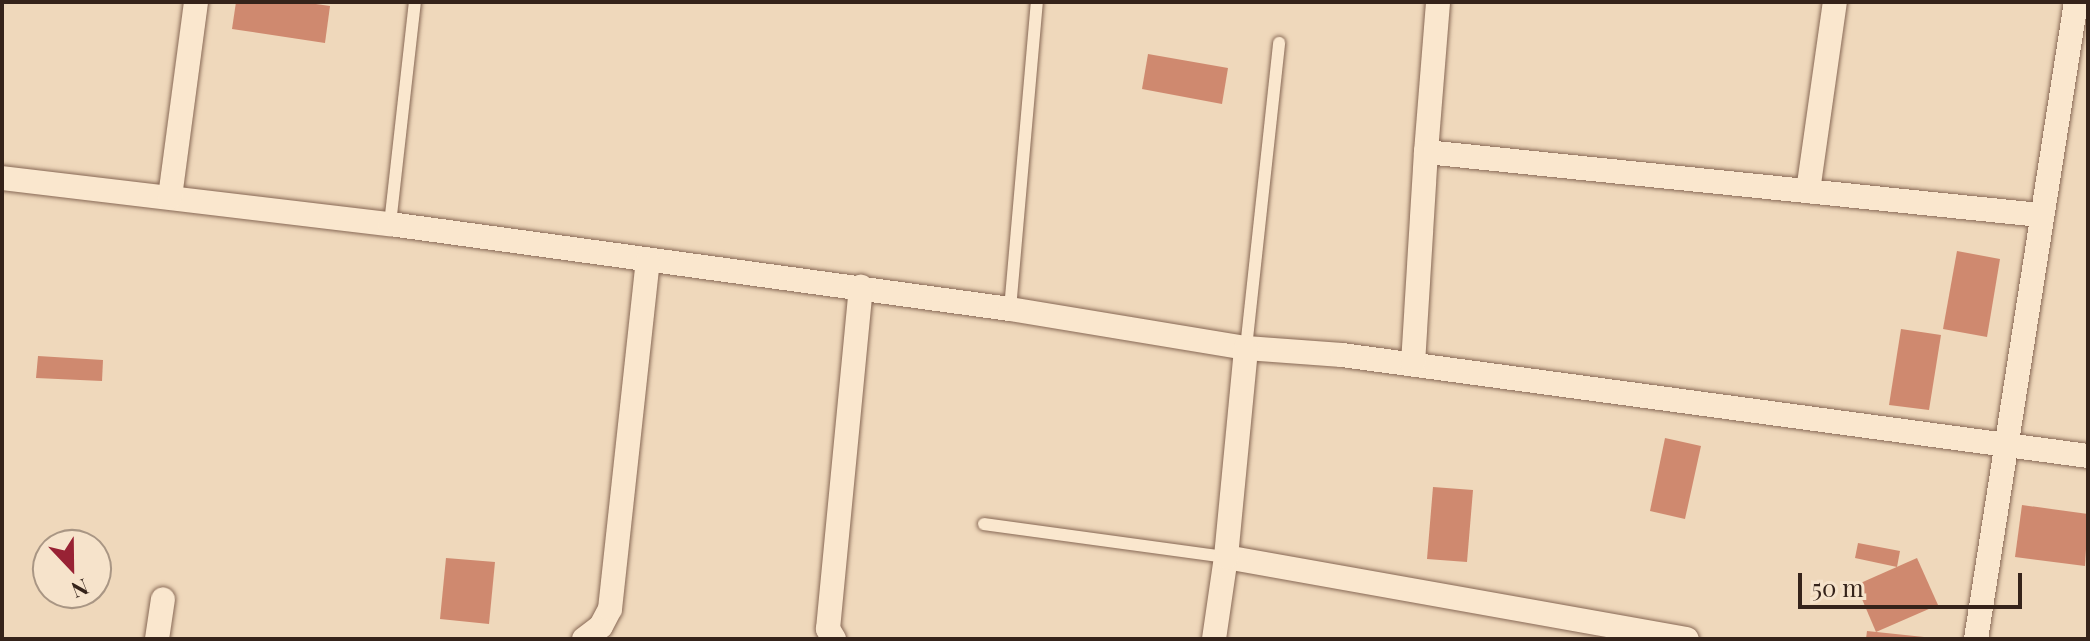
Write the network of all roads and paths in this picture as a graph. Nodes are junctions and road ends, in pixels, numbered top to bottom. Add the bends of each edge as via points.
1 (196, 2) edge
2 (415, 2) edge
3 (1037, 2) edge
4 (1438, 2) edge
5 (1835, 2) edge
6 (2076, 2) edge
7 (1279, 43) dead end
8 (1426, 152) junction
9 (2, 178) edge
10 (1808, 191) junction
11 (170, 197) junction
12 (2040, 215) junction
13 (390, 224) junction
14 (648, 260) junction
15 (861, 287) junction
16 (1010, 309) junction
17 (1246, 348) junction
18 (1413, 364) junction
19 (2008, 445) junction
20 (2088, 456) edge
21 (984, 524) dead end
22 (1226, 557) junction
23 (163, 599) dead end
24 (157, 639) edge
25 (584, 639) edge
26 (834, 639) edge
27 (1214, 639) edge
28 (1687, 639) edge
29 (1976, 639) edge

1 - 11 street
2 - 13 lane
3 - 16 lane
4 - 8 street
5 - 10 street
6 - 12 street
7 - 17 lane
8 - 10 street
8 - 18 street
9 - 11 street
10 - 12 street
11 - 13 street
12 - 19 street
13 - 14 street
14 - 15 street
14 - 25 street via 610,609 601,626
15 - 16 street
15 - 26 street via 828,629
16 - 17 street
17 - 18 street
17 - 22 street
18 - 19 street
19 - 20 street
19 - 29 street
21 - 22 lane
22 - 27 street
22 - 28 street
23 - 24 street

